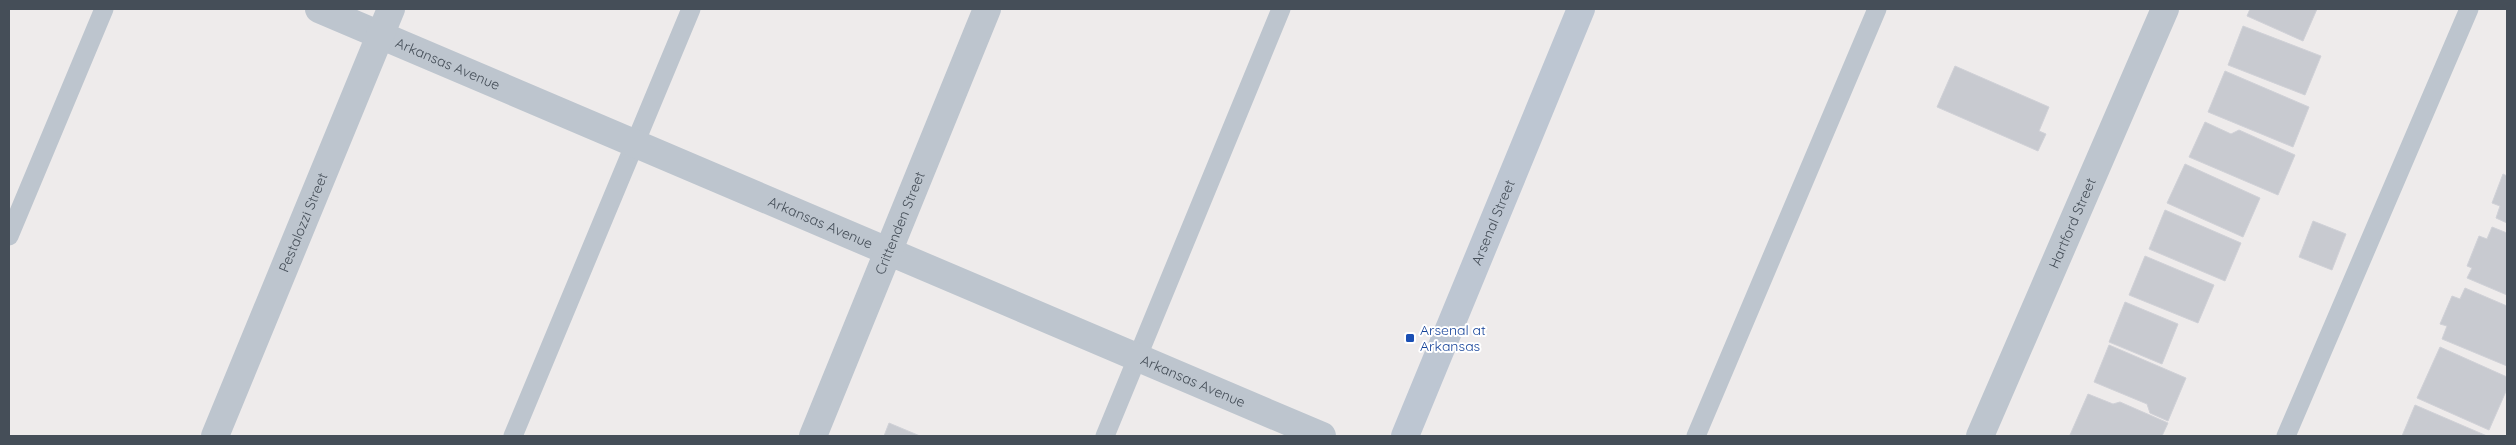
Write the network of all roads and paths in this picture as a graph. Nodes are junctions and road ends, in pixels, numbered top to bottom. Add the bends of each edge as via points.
1 (104, 9) edge
2 (319, 9) edge
3 (391, 9) edge
4 (691, 9) edge
5 (987, 9) edge
6 (1281, 9) edge
7 (1582, 9) edge
8 (1877, 9) edge
9 (2165, 9) edge
10 (2469, 9) edge
11 (380, 35) junction
12 (636, 145) junction
13 (9, 236) edge
14 (889, 253) junction
15 (1137, 359) junction
16 (215, 436) edge
17 (513, 436) edge
18 (813, 436) edge
19 (1105, 436) edge
20 (1322, 436) edge
21 (1405, 436) edge
22 (1696, 436) edge
23 (1980, 436) edge
24 (2286, 436) edge

1 - 13 lane
2 - 11 street, Arkansas Avenue
3 - 11 street, Pestalozzi Street
4 - 12 lane
5 - 14 street, Crittenden Street
6 - 15 lane
7 - 21 main road, Arsenal Street
8 - 22 lane
9 - 23 street, Hartford Street
10 - 24 lane
11 - 12 street, Arkansas Avenue
11 - 16 street, Pestalozzi Street
12 - 14 street, Arkansas Avenue
12 - 17 lane
14 - 15 street, Arkansas Avenue
14 - 18 street, Crittenden Street
15 - 19 lane
15 - 20 street, Arkansas Avenue

